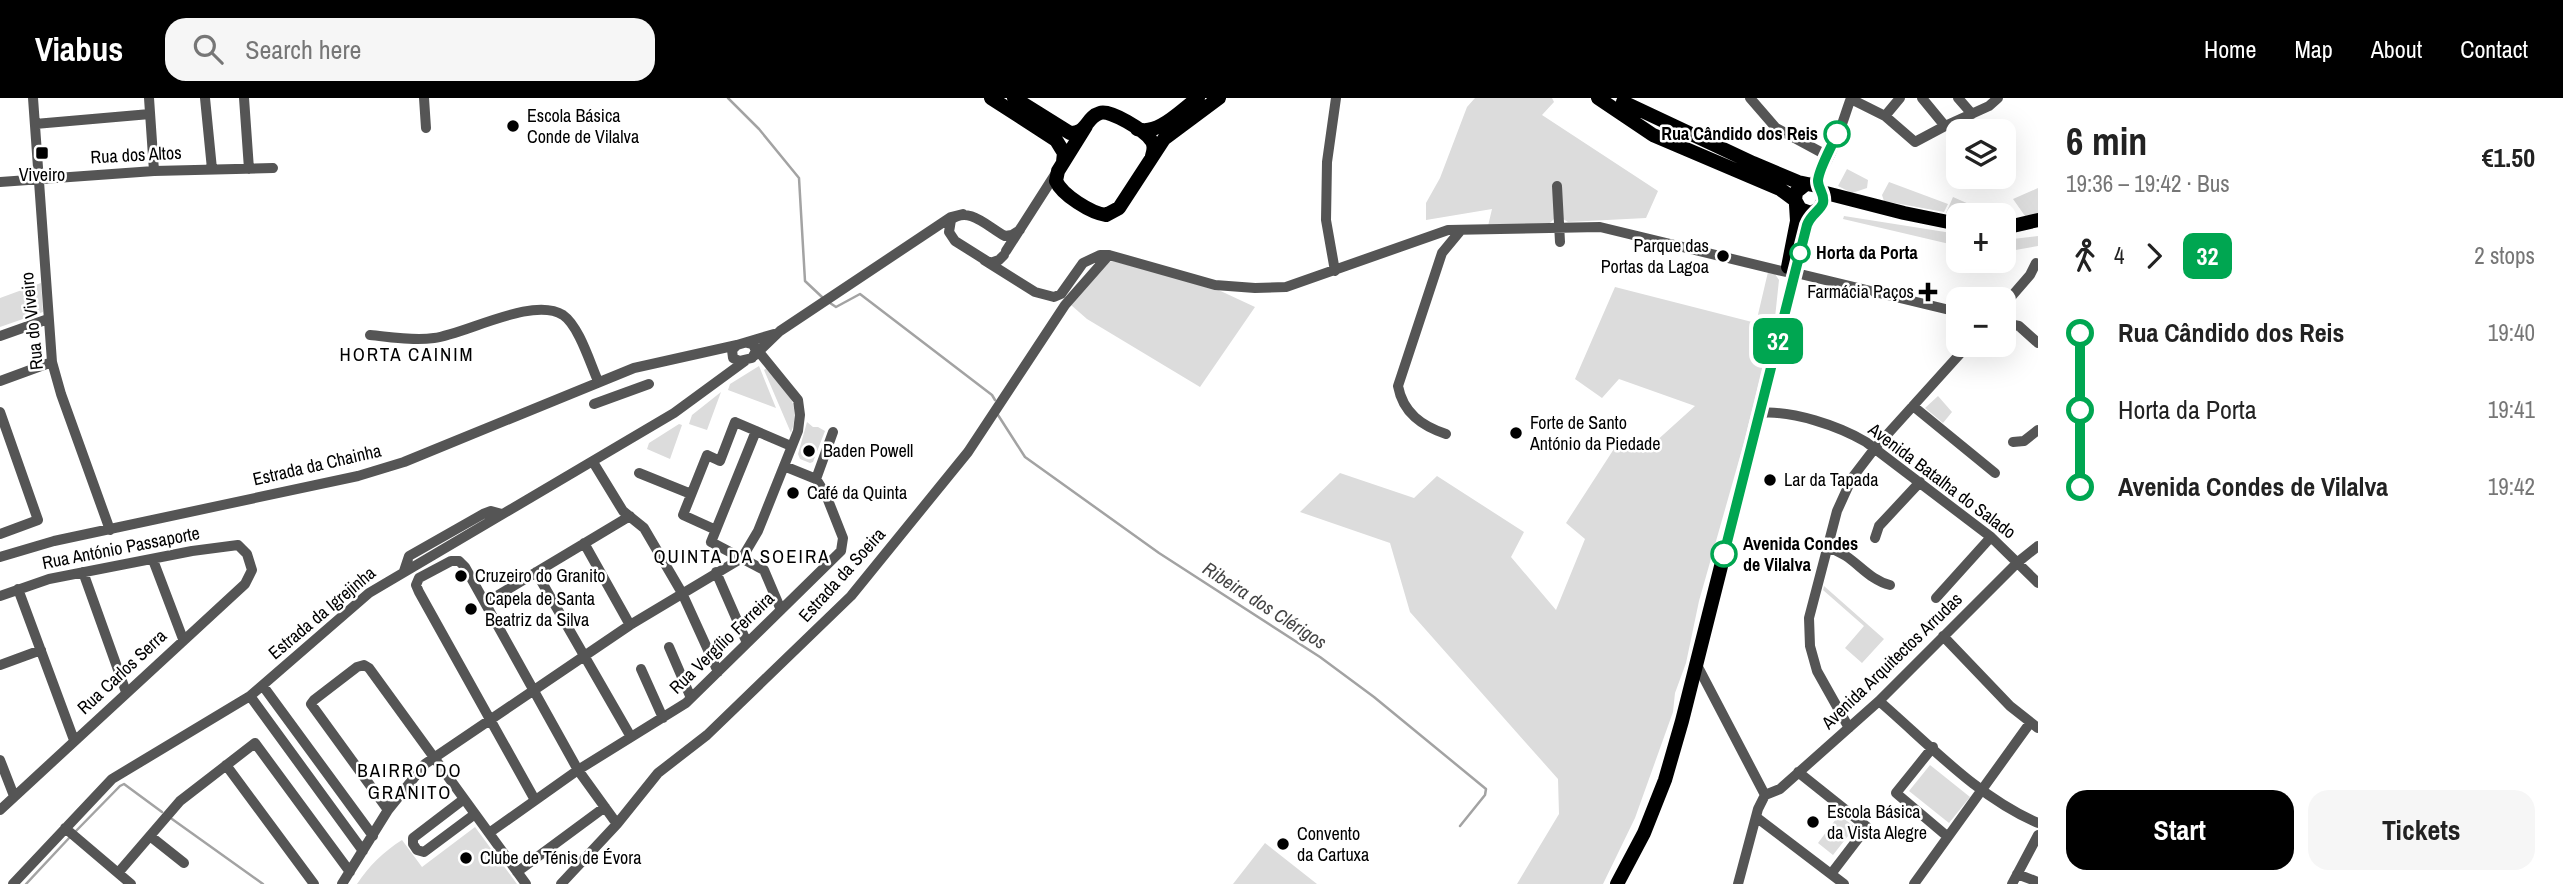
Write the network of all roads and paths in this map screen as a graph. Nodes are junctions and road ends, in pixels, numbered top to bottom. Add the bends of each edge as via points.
1 (33, 98) edge
2 (149, 98) edge
3 (205, 98) edge
4 (244, 98) edge
5 (424, 98) edge
6 (991, 98) edge
7 (1014, 98) edge
8 (1198, 98) edge
9 (1219, 98) edge
10 (1336, 98) edge
11 (1596, 98) edge
12 (1750, 98) edge
13 (1851, 98) edge
14 (1900, 98) edge
15 (1922, 98) edge
16 (1958, 98) edge
17 (1998, 98) edge
18 (1620, 100) edge
19 (150, 114) junction
20 (1972, 114) junction
21 (1885, 116) junction
22 (1088, 122) junction
23 (35, 124) junction
24 (1945, 126) junction
25 (426, 128) dead end
26 (1137, 129) junction
27 (1152, 156) junction
28 (1828, 156) junction
29 (1060, 166) junction
30 (273, 168) dead end
31 (212, 169) junction
32 (249, 169) junction
33 (1750, 170) junction
34 (153, 171) junction
35 (38, 179) junction
36 (0, 181) edge
37 (1815, 185) junction
38 (1557, 186) dead end
39 (1066, 193) junction
40 (1040, 198) junction
41 (1795, 203) junction
42 (1817, 211) junction
43 (1904, 213) junction
44 (963, 214) junction
45 (2038, 220) edge
46 (1946, 222) edge
47 (2016, 225) edge
48 (1559, 227) junction
49 (1020, 230) junction
50 (1461, 230) junction
51 (928, 233) junction
52 (999, 233) junction
53 (1423, 239) junction
54 (955, 241) junction
55 (1560, 242) dead end
56 (1005, 253) junction
57 (1443, 253) junction
58 (1109, 255) junction
59 (984, 260) junction
60 (2036, 262) dead end
61 (1335, 271) junction
62 (1791, 273) junction
63 (1009, 276) junction
64 (2016, 291) edge
65 (1946, 309) edge
66 (48, 319) junction
67 (2016, 325) edge
68 (370, 335) dead end
69 (0, 336) edge
70 (2038, 343) edge
71 (745, 352) junction
72 (1957, 357) edge
73 (52, 362) junction
74 (613, 376) junction
75 (0, 381) edge
76 (598, 381) junction
77 (649, 384) dead end
78 (620, 394) junction
79 (594, 404) dead end
80 (1913, 406) junction
81 (1766, 408) junction
82 (0, 412) edge
83 (2038, 429) edge
84 (756, 431) junction
85 (833, 432) dead end
86 (1447, 434) dead end
87 (2013, 442) dead end
88 (791, 446) junction
89 (1875, 448) junction
90 (593, 462) junction
91 (784, 466) junction
92 (639, 473) dead end
93 (1995, 473) dead end
94 (816, 479) junction
95 (1920, 482) junction
96 (691, 494) junction
97 (630, 516) junction
98 (110, 530) junction
99 (716, 530) junction
100 (0, 534) edge
101 (1991, 537) junction
102 (1875, 538) dead end
103 (584, 543) junction
104 (2038, 546) edge
105 (1828, 548) junction
106 (247, 554) joint
107 (0, 557) edge
108 (742, 558) junction
109 (153, 560) junction
110 (2018, 562) junction
111 (83, 572) junction
112 (536, 572) junction
113 (716, 572) junction
114 (2038, 583) edge
115 (1890, 585) dead end
116 (18, 589) junction
117 (682, 593) junction
118 (0, 596) edge
119 (1936, 598) dead end
120 (485, 603) junction
121 (781, 610) junction
122 (630, 625) junction
123 (1943, 636) junction
124 (183, 639) junction
125 (747, 643) junction
126 (669, 647) dead end
127 (41, 650) junction
128 (584, 655) junction
129 (0, 665) edge
130 (1697, 665) junction
131 (642, 669) dead end
132 (718, 672) junction
133 (1693, 683) junction
134 (263, 686) junction
135 (126, 692) junction
136 (534, 692) junction
137 (1711, 695) junction
138 (250, 696) junction
139 (691, 698) junction
140 (1880, 701) junction
141 (663, 718) junction
142 (489, 721) junction
143 (2034, 725) edge
144 (1849, 728) junction
145 (631, 737) junction
146 (74, 740) junction
147 (1933, 747) junction
148 (433, 757) junction
149 (0, 760) edge
150 (226, 765) junction
151 (578, 770) junction
152 (1798, 772) junction
153 (1983, 792) junction
154 (1765, 794) junction
155 (14, 796) junction
156 (464, 799) junction
157 (535, 800) junction
158 (605, 807) junction
159 (0, 810) edge
160 (388, 810) junction
161 (475, 814) junction
162 (1756, 817) junction
163 (2038, 823) edge
164 (617, 824) junction
165 (65, 828) junction
166 (489, 832) junction
167 (150, 835) junction
168 (2038, 835) edge
169 (373, 836) junction
170 (1948, 837) junction
171 (363, 851) junction
172 (184, 863) dead end
173 (349, 872) junction
174 (517, 872) junction
175 (118, 873) junction
176 (1830, 874) junction
177 (2015, 879) edge
178 (1919, 882) edge
179 (2038, 883) edge
180 (13, 884) edge
181 (131, 884) edge
182 (314, 884) edge
183 (342, 884) edge
184 (526, 884) edge
185 (561, 884) edge
186 (1617, 884) edge
187 (1738, 884) edge
188 (1844, 884) edge

1 - 23 street, Rua do Viveiro
2 - 19 street
3 - 31 street
4 - 32 street
5 - 25 street
6 - 29 main road via 1056,140 1064,153
7 - 22 main road via 1070,133 1079,133
8 - 26 main road via 1154,130
9 - 27 main road via 1168,135
10 - 61 street via 1327,162 1326,220
11 - 33 main road via 1653,135
12 - 28 street via 1776,128
13 - 21 street
13 - 28 street
14 - 21 street
15 - 24 street
16 - 20 street
17 - 20 street
18 - 33 main road via 1657,127
19 - 23 street
19 - 34 street
20 - 24 street
21 - 24 street via 1915,142
22 - 26 main road via 1107,112
22 - 29 main road
23 - 35 street, Rua do Viveiro
26 - 27 main road via 1153,143
27 - 39 main road via 1119,208 1110,214 1098,214
28 - 37 street
29 - 39 main road via 1057,183
29 - 40 street
30 - 32 street, Rua dos Altos
31 - 32 street, Rua dos Altos
31 - 34 street, Rua dos Altos
33 - 37 main road
33 - 41 main road via 1785,191
34 - 35 street, Rua dos Altos
35 - 36 street, Rua dos Altos
35 - 66 street, Rua do Viveiro
37 - 41 main road via 1796,192
37 - 42 main road via 1823,200
37 - 43 main road via 1838,198
38 - 48 street
39 - 40 street via 1052,190
40 - 49 street
41 - 42 main road via 1803,212
41 - 62 main road
42 - 43 main road via 1831,207
42 - 62 main road via 1807,225
43 - 46 main road
44 - 51 street, Estrada da Igrejinha
44 - 52 street
44 - 54 street via 949,224
45 - 47 main road
48 - 50 street
48 - 55 street
48 - 62 street via 1600,227
49 - 52 street via 1009,236
49 - 56 street
50 - 53 street
50 - 57 street
51 - 54 street via 940,232
51 - 71 street, Estrada da Igrejinha
52 - 56 street via 1006,241
53 - 57 street via 1431,240
53 - 61 street
54 - 59 street
56 - 59 street via 995,262
56 - 63 street via 1002,267
57 - 86 street via 1398,386 1411,414 1428,428
58 - 61 street via 1215,285 1255,288 1286,287
58 - 63 street via 1083,263 1054,297 1035,292
58 - 164 street, Estrada da Soeira via 1065,305 968,452 851,596 707,735 658,773
59 - 63 street
60 - 64 street
62 - 65 street
62 - 81 main road
66 - 69 street
66 - 73 street, Rua do Viveiro
67 - 70 street
68 - 76 street via 437,338 495,318 552,310 575,327
71 - 74 street, Estrada da Chainha via 712,352 655,362
71 - 88 street via 798,400 798,430
71 - 90 street, Estrada da Igrejinha via 717,381 674,413
72 - 80 street
73 - 75 street
73 - 98 street, Rua do Viveiro
74 - 76 street, Estrada da Chainha
74 - 78 street
76 - 98 street, Estrada da Chainha via 372,472
77 - 78 street
78 - 79 street
80 - 89 street
80 - 93 street
81 - 89 street, Avenida Batalha do Salado via 1846,432
81 - 130 main road
82 - 100 street via 38,520
83 - 87 street via 2024,441
84 - 88 street
84 - 96 street via 735,422 720,461 707,455
84 - 99 street
85 - 94 street
88 - 91 street
89 - 95 street, Avenida Batalha do Salado
89 - 105 street via 1844,492
90 - 97 street
90 - 134 street, Estrada da Igrejinha via 404,570 358,602
91 - 94 street
91 - 108 street
92 - 96 street
94 - 121 street, Rua Vergílio Ferreira via 843,545
95 - 101 street, Avenida Batalha do Salado
95 - 102 street via 1879,526
96 - 99 street via 683,515
97 - 103 street
97 - 117 street via 643,528
98 - 107 street, Estrada da Chainha
99 - 108 street via 711,542
101 - 110 street, Avenida Batalha do Salado
101 - 119 street
103 - 112 street
103 - 122 street
104 - 110 street, Avenida Arquitectos Arrudas
105 - 115 street via 1847,555 1876,580
105 - 144 street via 1809,618 1810,646 1817,671
106 - 109 street, Rua António Passaporte via 237,545
106 - 124 street, Rua Carlos Serra via 252,570 245,584
108 - 113 street
108 - 121 street via 764,570
109 - 111 street, Rua António Passaporte
109 - 124 street
110 - 114 street, Avenida Batalha do Salado
110 - 123 street, Avenida Arquitectos Arrudas
111 - 116 street, Rua António Passaporte
111 - 135 street
112 - 120 street
112 - 128 street
113 - 117 street
113 - 125 street
116 - 118 street, Rua António Passaporte
116 - 127 street
117 - 122 street
117 - 132 street
120 - 136 street
120 - 142 street via 459,561 419,578 416,585
121 - 125 street, Rua Vergílio Ferreira
122 - 128 street
123 - 140 street, Avenida Arquitectos Arrudas
123 - 143 street
124 - 135 street, Rua Carlos Serra
125 - 132 street, Rua Vergílio Ferreira
126 - 139 street
127 - 129 street
127 - 146 street
128 - 136 street
128 - 145 street
130 - 133 main road
130 - 137 street
131 - 141 street
132 - 139 street, Rua Vergílio Ferreira
133 - 137 street
133 - 186 main road via 1665,780
134 - 138 street, Estrada da Igrejinha
134 - 169 street
135 - 146 street, Rua Carlos Serra
136 - 142 street
136 - 151 street
137 - 154 street
138 - 165 street, Estrada da Igrejinha via 112,779
138 - 171 street
139 - 141 street, Rua Vergílio Ferreira
140 - 144 street, Avenida Arquitectos Arrudas
140 - 147 street
141 - 145 street, Rua Vergílio Ferreira
142 - 148 street
142 - 157 street
143 - 153 street
144 - 152 street, Avenida Arquitectos Arrudas
145 - 151 street, Rua Vergílio Ferreira
146 - 155 street, Rua Carlos Serra
147 - 153 street
147 - 170 street via 1896,793
148 - 156 street
148 - 160 street
148 - 160 street via 364,665 314,700 311,704
149 - 155 street
150 - 167 street via 180,801
150 - 173 street via 255,743
150 - 182 street
151 - 157 street, Rua Vergílio Ferreira
151 - 158 street
152 - 154 street, Avenida Arquitectos Arrudas via 1780,789
152 - 176 street via 1867,827
153 - 163 street via 2011,812
153 - 170 street
154 - 162 street
155 - 159 street, Rua Carlos Serra
156 - 161 street
156 - 161 street via 413,838 417,850 424,852
157 - 166 street, Rua Vergílio Ferreira
158 - 164 street
158 - 174 street
160 - 169 street
161 - 166 street
162 - 176 street
162 - 187 street
164 - 185 street, Estrada da Soeira
165 - 175 street
165 - 180 street, Estrada da Igrejinha
166 - 174 street
167 - 172 street
167 - 175 street
168 - 177 street
169 - 171 street
170 - 178 street
171 - 173 street
173 - 183 street
174 - 184 street
175 - 181 street
176 - 188 street
177 - 179 street

